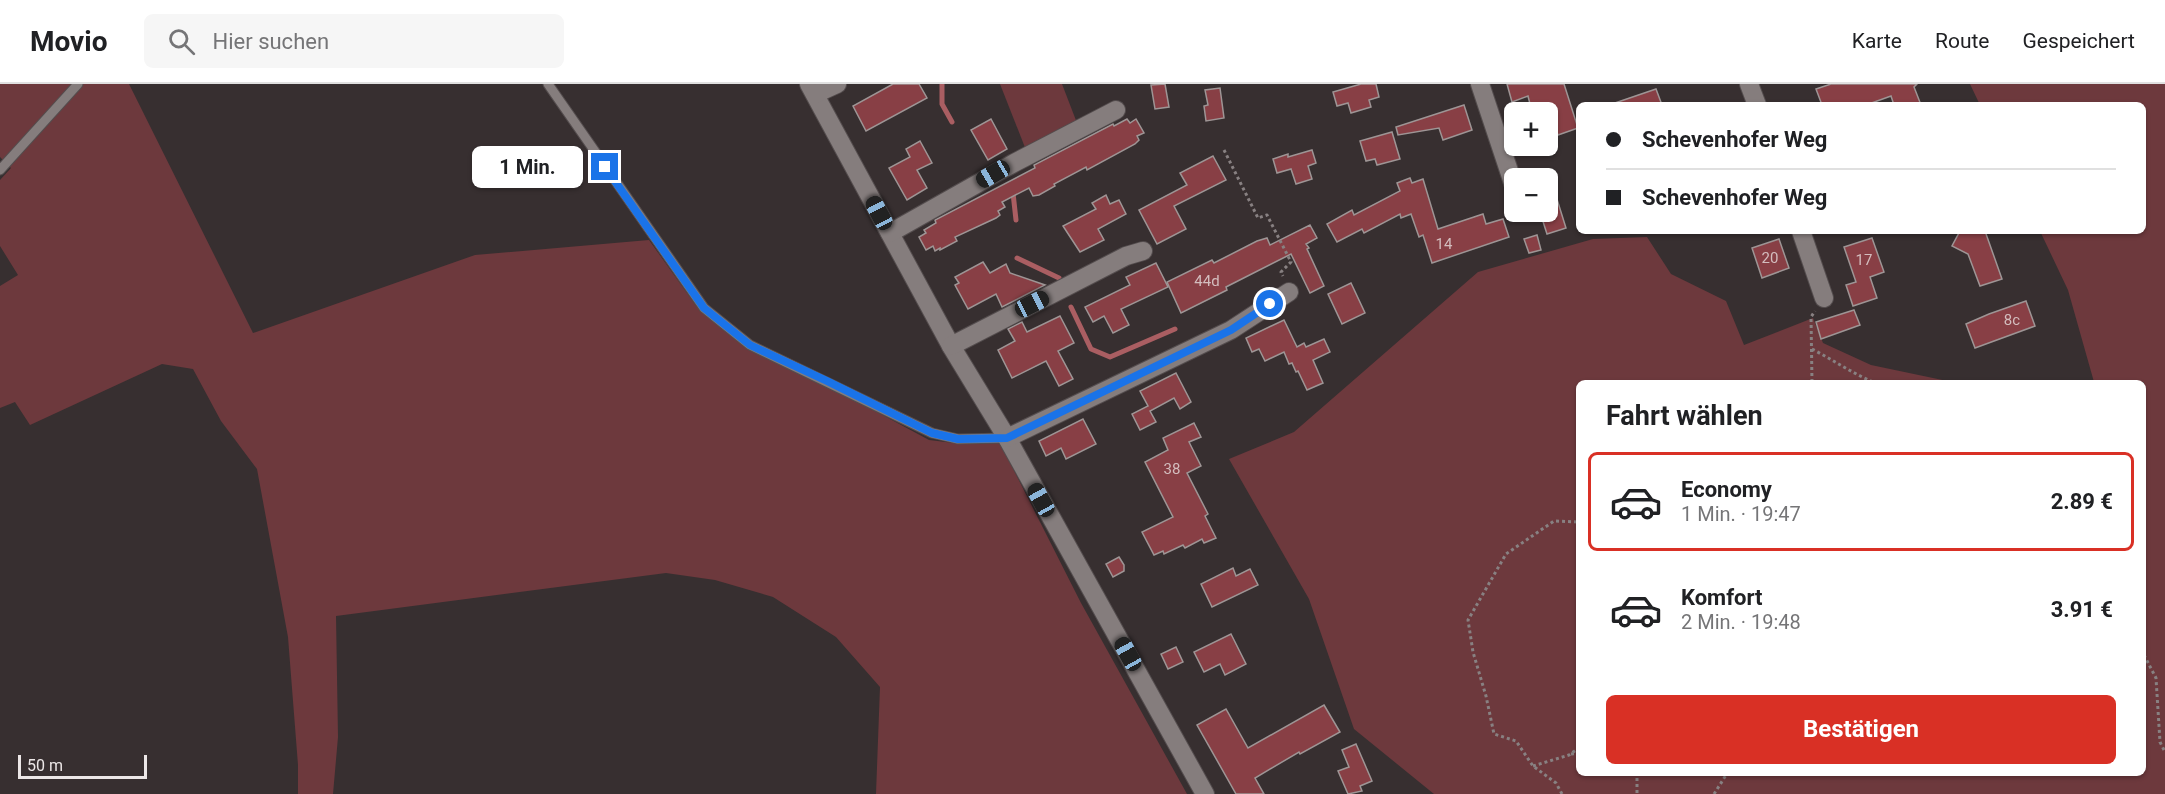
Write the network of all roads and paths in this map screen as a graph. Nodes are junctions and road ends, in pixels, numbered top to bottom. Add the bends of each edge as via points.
1 (78, 84) edge
2 (548, 84) edge
3 (837, 84) edge
4 (1480, 84) edge
5 (1749, 84) edge
6 (812, 89) edge
7 (1756, 102) edge
8 (1116, 110) dead end
9 (1224, 150) dead end
10 (1508, 168) edge
11 (0, 170) edge
12 (890, 233) junction
13 (1802, 234) edge
14 (1143, 251) dead end
15 (1289, 292) joint
16 (1824, 298) joint
17 (951, 346) junction
18 (1812, 349) junction
19 (1812, 380) edge
20 (1868, 380) edge
21 (1007, 438) junction
22 (1576, 522) edge
23 (2146, 659) edge
24 (1576, 750) edge
25 (2165, 752) edge
26 (1576, 754) edge
27 (1569, 755) junction
28 (1533, 766) junction
29 (1637, 776) edge
30 (1725, 776) edge
31 (1205, 794) edge
32 (1562, 794) edge
33 (1637, 794) edge
34 (1714, 794) edge

1 - 11 lane
2 - 21 lane via 704,308 750,345 932,433 958,439
3 - 6 street
4 - 10 street
5 - 7 street
6 - 12 street
8 - 12 street
9 - 15 path via 1258,218 1267,216 1291,262 1281,272
12 - 17 street
13 - 16 street
14 - 17 street via 1126,256
15 - 21 street via 1231,330
16 - 18 path via 1811,317
17 - 21 street
18 - 19 path
18 - 20 path
21 - 31 street
22 - 28 path via 1554,521 1506,554 1468,620 1494,734 1516,741
23 - 25 path via 2156,678 2160,742
24 - 27 path
26 - 27 path
27 - 28 path
28 - 32 path via 1556,783
29 - 33 path
30 - 34 path

